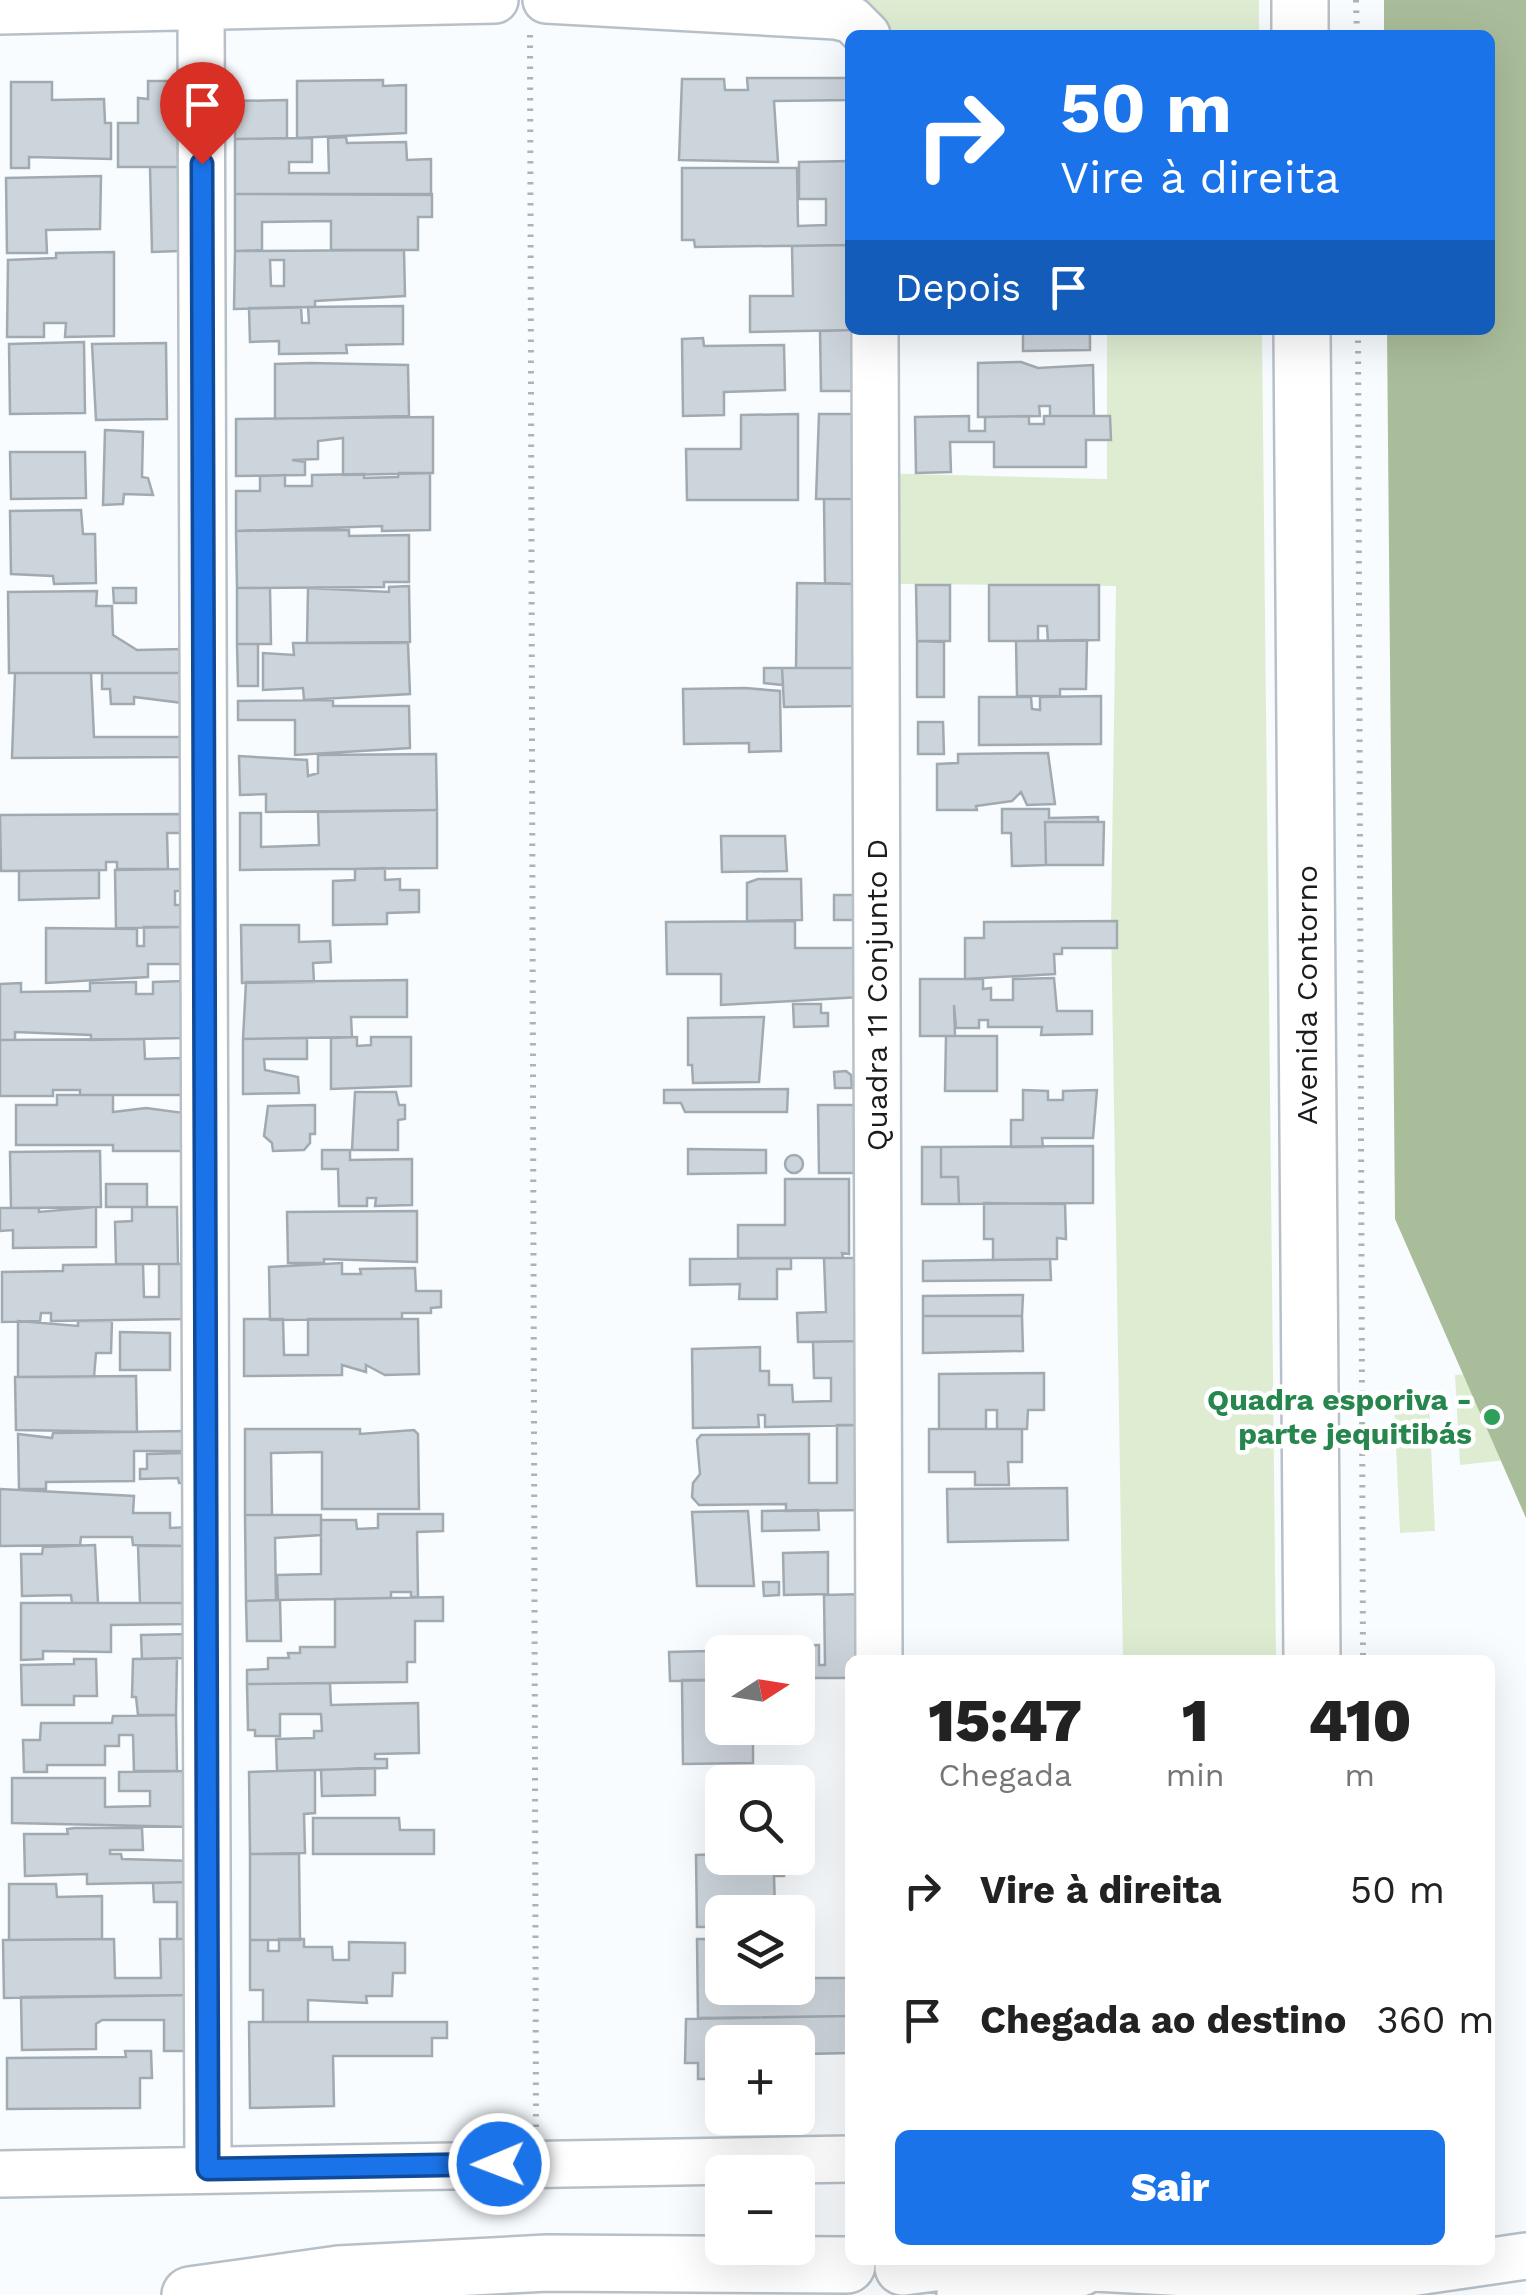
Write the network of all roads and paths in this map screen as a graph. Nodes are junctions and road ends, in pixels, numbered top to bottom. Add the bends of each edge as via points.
1 (1300, 0) edge
2 (1356, 0) edge
3 (202, 7) junction
4 (524, 7) edge
5 (0, 11) edge
6 (862, 30) edge
7 (1300, 30) edge
8 (1356, 30) edge
9 (875, 335) edge
10 (1302, 335) edge
11 (1358, 335) edge
12 (879, 1655) edge
13 (1312, 1655) edge
14 (1363, 1655) edge
15 (845, 2160) edge
16 (536, 2164) junction
17 (208, 2169) junction
18 (0, 2174) edge
19 (547, 2263) junction
20 (928, 2265) edge
21 (1092, 2265) edge
22 (1206, 2265) edge
23 (1416, 2265) edge
24 (651, 2266) junction
25 (1285, 2272) edge
26 (1368, 2272) edge
27 (875, 2274) edge
28 (350, 2284) edge
29 (190, 2295) edge
30 (490, 2295) edge
31 (773, 2295) edge
32 (965, 2295) edge

1 - 7 main road
2 - 8 path
3 - 4 street
3 - 5 street
3 - 17 street
4 - 6 street via 836,16
4 - 16 path
9 - 12 street, Quadra 11 Conjunto D
10 - 13 main road, Avenida Contorno
11 - 14 path
15 - 16 street
16 - 17 street
17 - 18 street
19 - 24 main road
19 - 28 main road
19 - 30 main road
20 - 27 main road
21 - 32 main road
22 - 25 main road
23 - 26 street
24 - 27 main road
24 - 31 main road
25 - 26 main road via 1325,2292
28 - 29 main road

